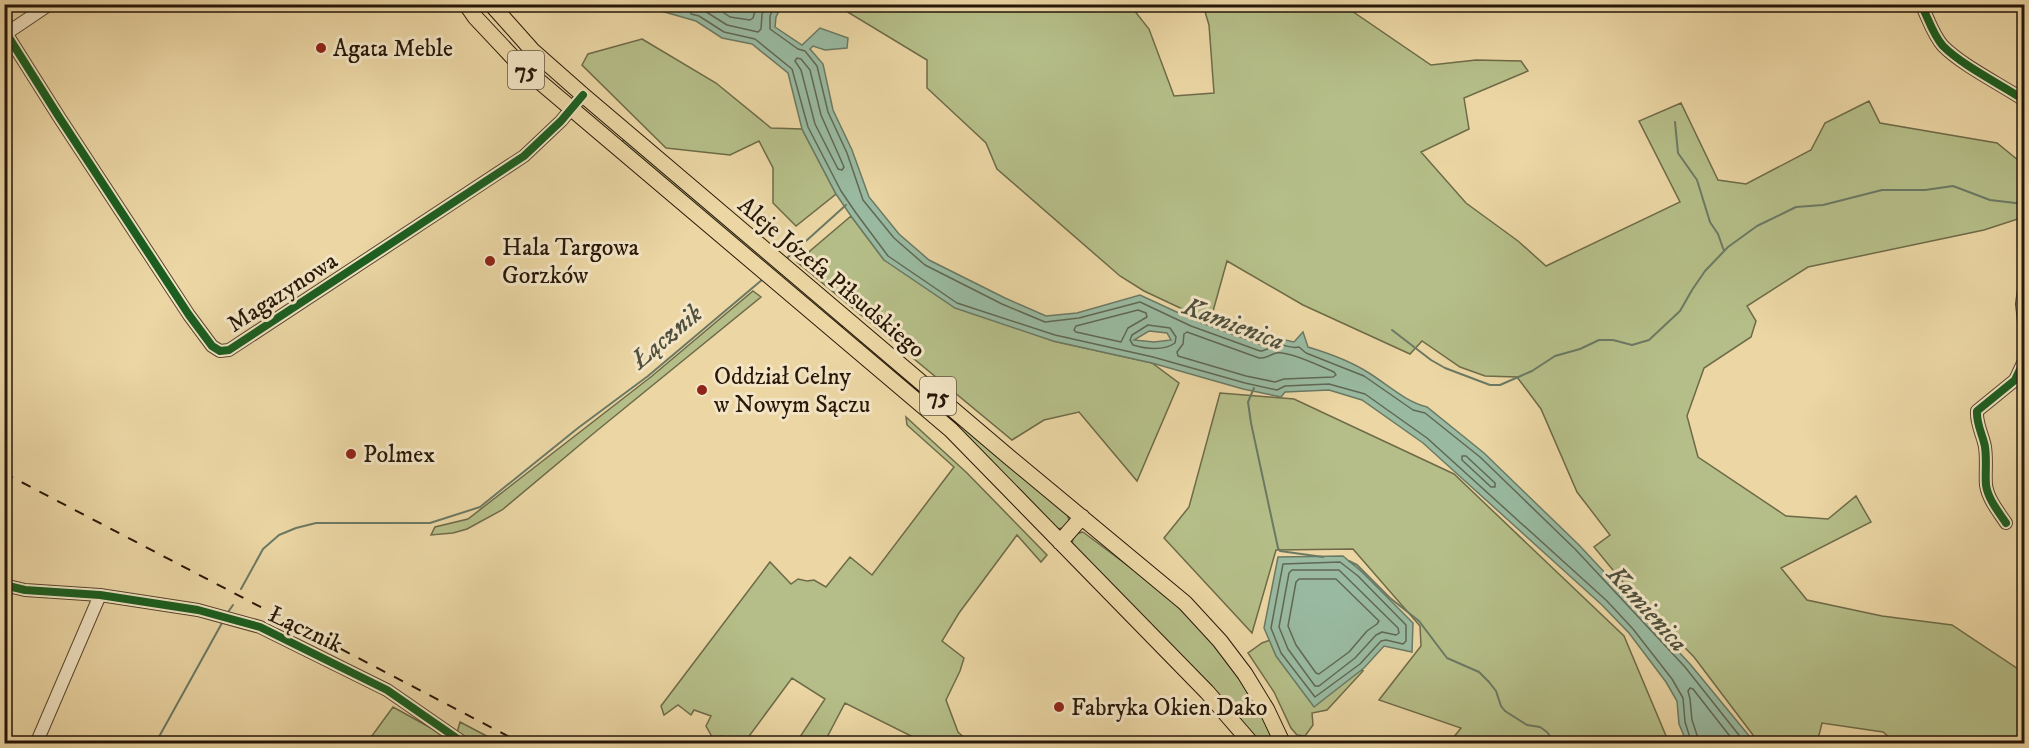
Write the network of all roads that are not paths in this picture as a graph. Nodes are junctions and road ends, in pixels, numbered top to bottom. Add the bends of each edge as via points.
1 (50, 4) edge
2 (465, 4) edge
3 (492, 4) edge
4 (1921, 4) edge
5 (5, 34) edge
6 (583, 95) junction
7 (2025, 100) edge
8 (572, 110) junction
9 (622, 128) junction
10 (610, 142) junction
11 (2025, 289) edge
12 (2025, 322) edge
13 (2025, 361) edge
14 (1082, 517) junction
15 (2006, 523) dead end
16 (1060, 542) junction
17 (4, 585) edge
18 (100, 596) junction
19 (36, 744) edge
20 (465, 744) edge
21 (1252, 744) edge
22 (1283, 744) edge

1 - 5 street
2 - 8 main road, Aleje Józefa Piłsudskiego / 75 via 520,65
3 - 6 main road, Aleje Józefa Piłsudskiego / 75 via 532,51
4 - 7 street via 1943,46
5 - 8 street, Magazynowa via 189,315 220,351 229,351 524,156
6 - 8 street, Magazynowa
6 - 9 main road, Aleje Józefa Piłsudskiego / 75
8 - 10 main road, Aleje Józefa Piłsudskiego / 75
9 - 10 main road
9 - 14 main road, Aleje Józefa Piłsudskiego / 75
10 - 16 main road, Aleje Józefa Piłsudskiego / 75 via 951,430
11 - 12 street
13 - 15 street via 2015,380 1977,411 1987,459 1986,485
14 - 16 main road
14 - 22 main road, Aleje Józefa Piłsudskiego / 75 via 1185,603 1220,641 1256,692
16 - 21 main road, Aleje Józefa Piłsudskiego / 75
17 - 18 street, Łącznik
18 - 19 street
18 - 20 street, Łącznik via 198,610 260,627 387,690

